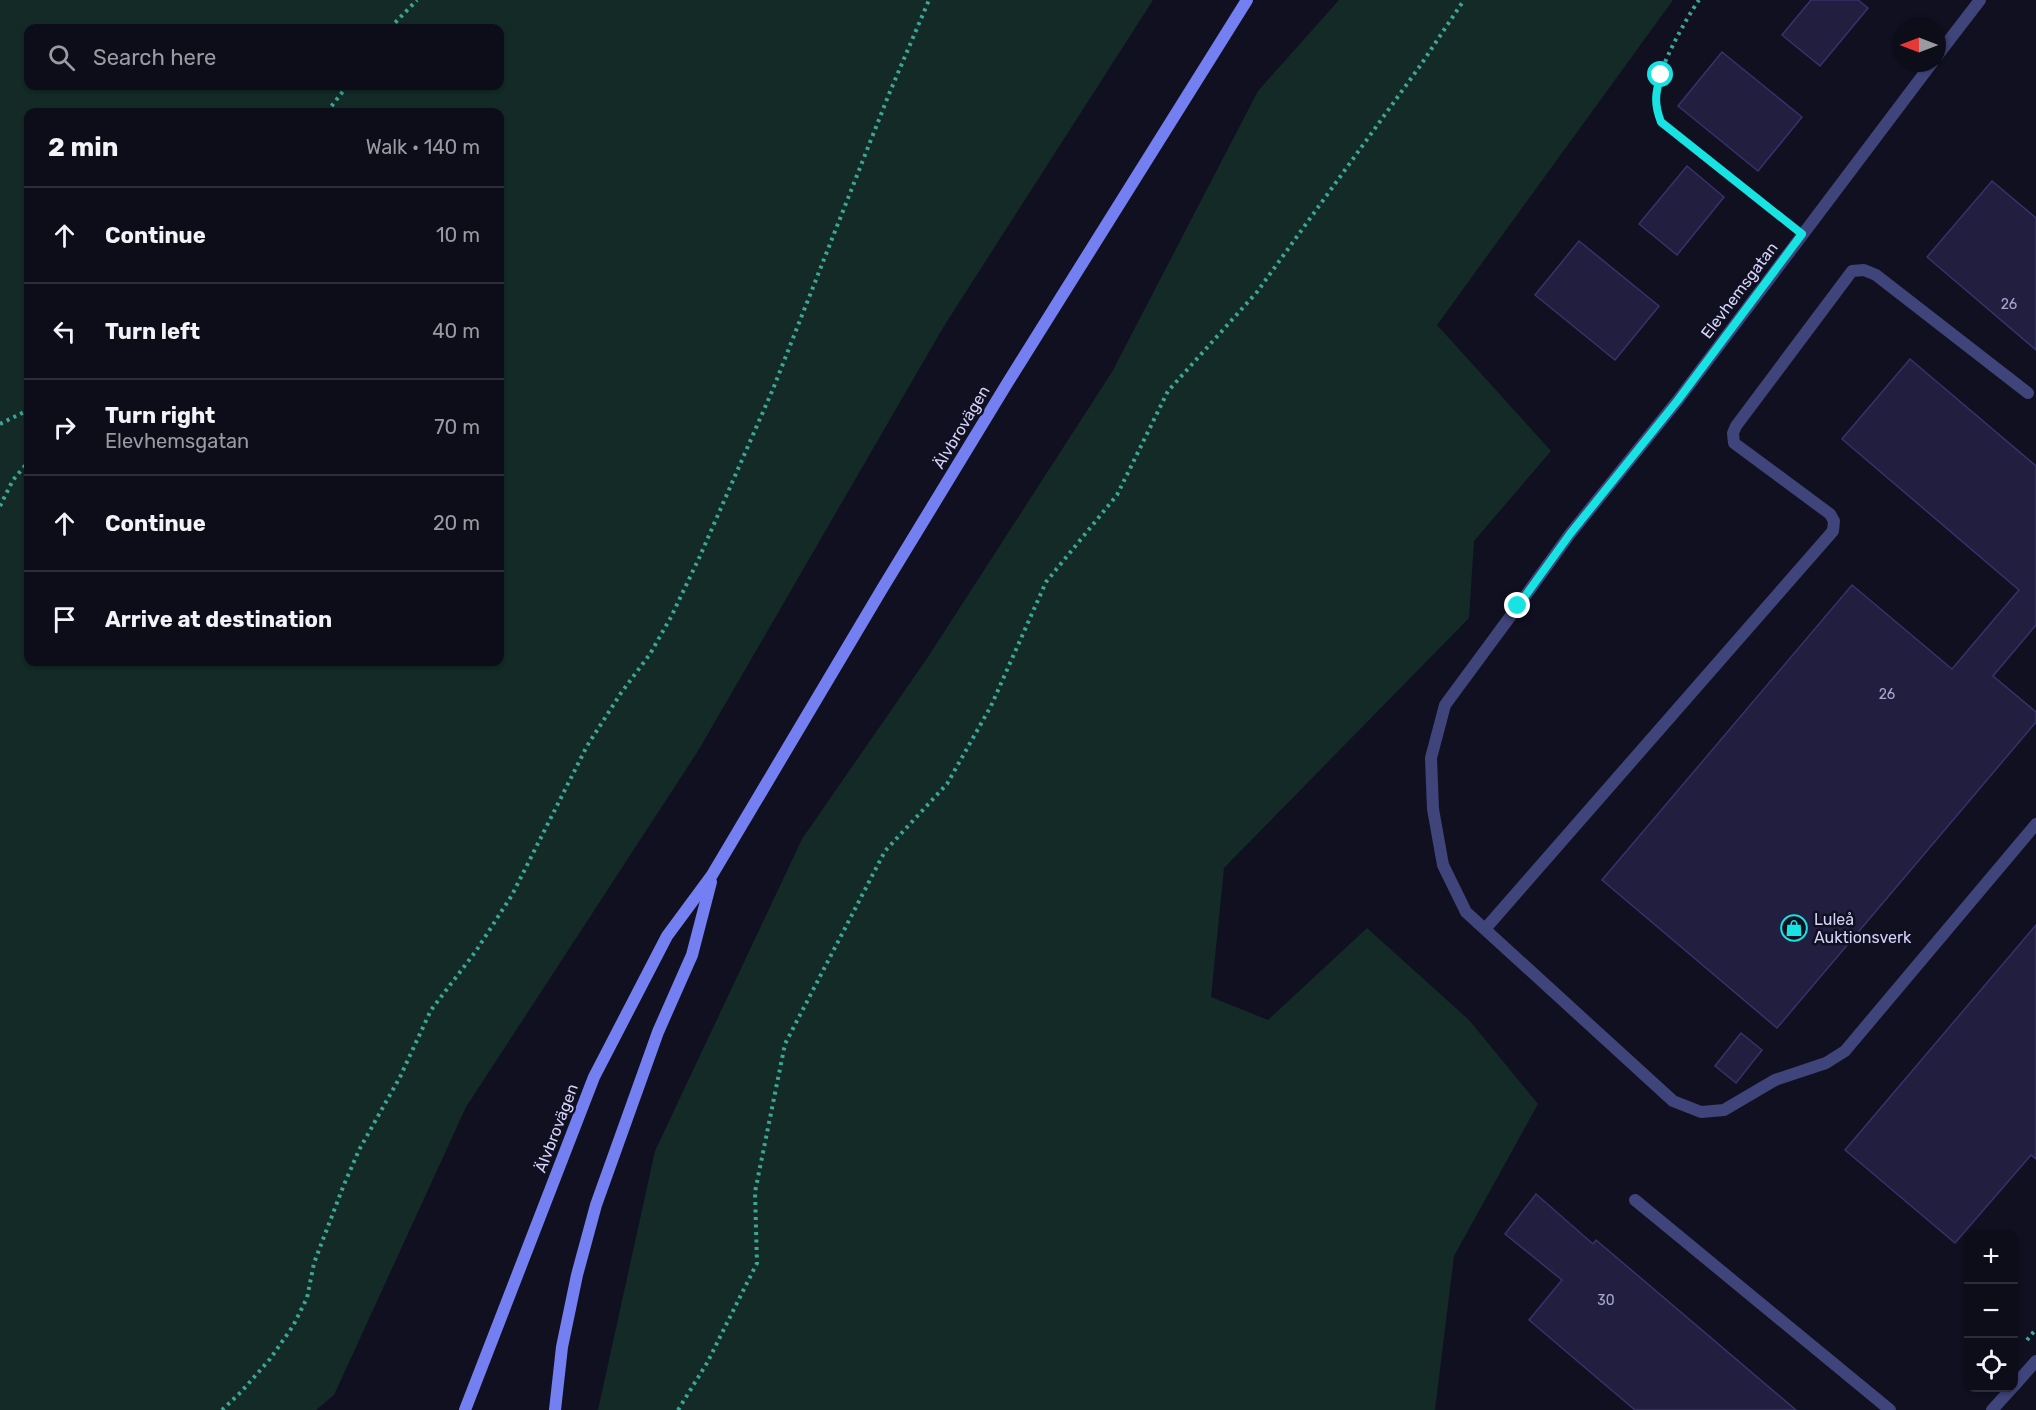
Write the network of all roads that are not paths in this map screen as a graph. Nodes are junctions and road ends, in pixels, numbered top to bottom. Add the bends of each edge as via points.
1 (1247, 0) edge
2 (1980, 0) edge
3 (1946, 45) edge
4 (1925, 72) edge
5 (2028, 393) dead end
6 (2036, 824) edge
7 (712, 875) junction
8 (1485, 929) junction
9 (1635, 1200) dead end
10 (2036, 1361) edge
11 (2018, 1381) edge
12 (2008, 1392) edge
13 (465, 1410) edge
14 (555, 1410) edge
15 (1890, 1410) edge
16 (1992, 1410) edge

1 - 7 main road, Älvbrovägen via 942,490
2 - 3 street
4 - 8 street, Elevhemsgatan via 1678,400 1570,534 1445,705 1431,758 1432,809 1443,865 1466,912
5 - 8 street via 1876,276 1864,270 1852,271 1733,433 1734,442 1830,514 1833,531
6 - 8 street, Elevhemsgatan via 1845,1051 1826,1063 1775,1080 1724,1110 1701,1112 1673,1101
7 - 13 main road, Älvbrovägen via 667,936 594,1077
7 - 14 main road, Älvbrovägen via 692,955 658,1032 596,1205 562,1347
9 - 15 street
10 - 11 street
12 - 16 street

